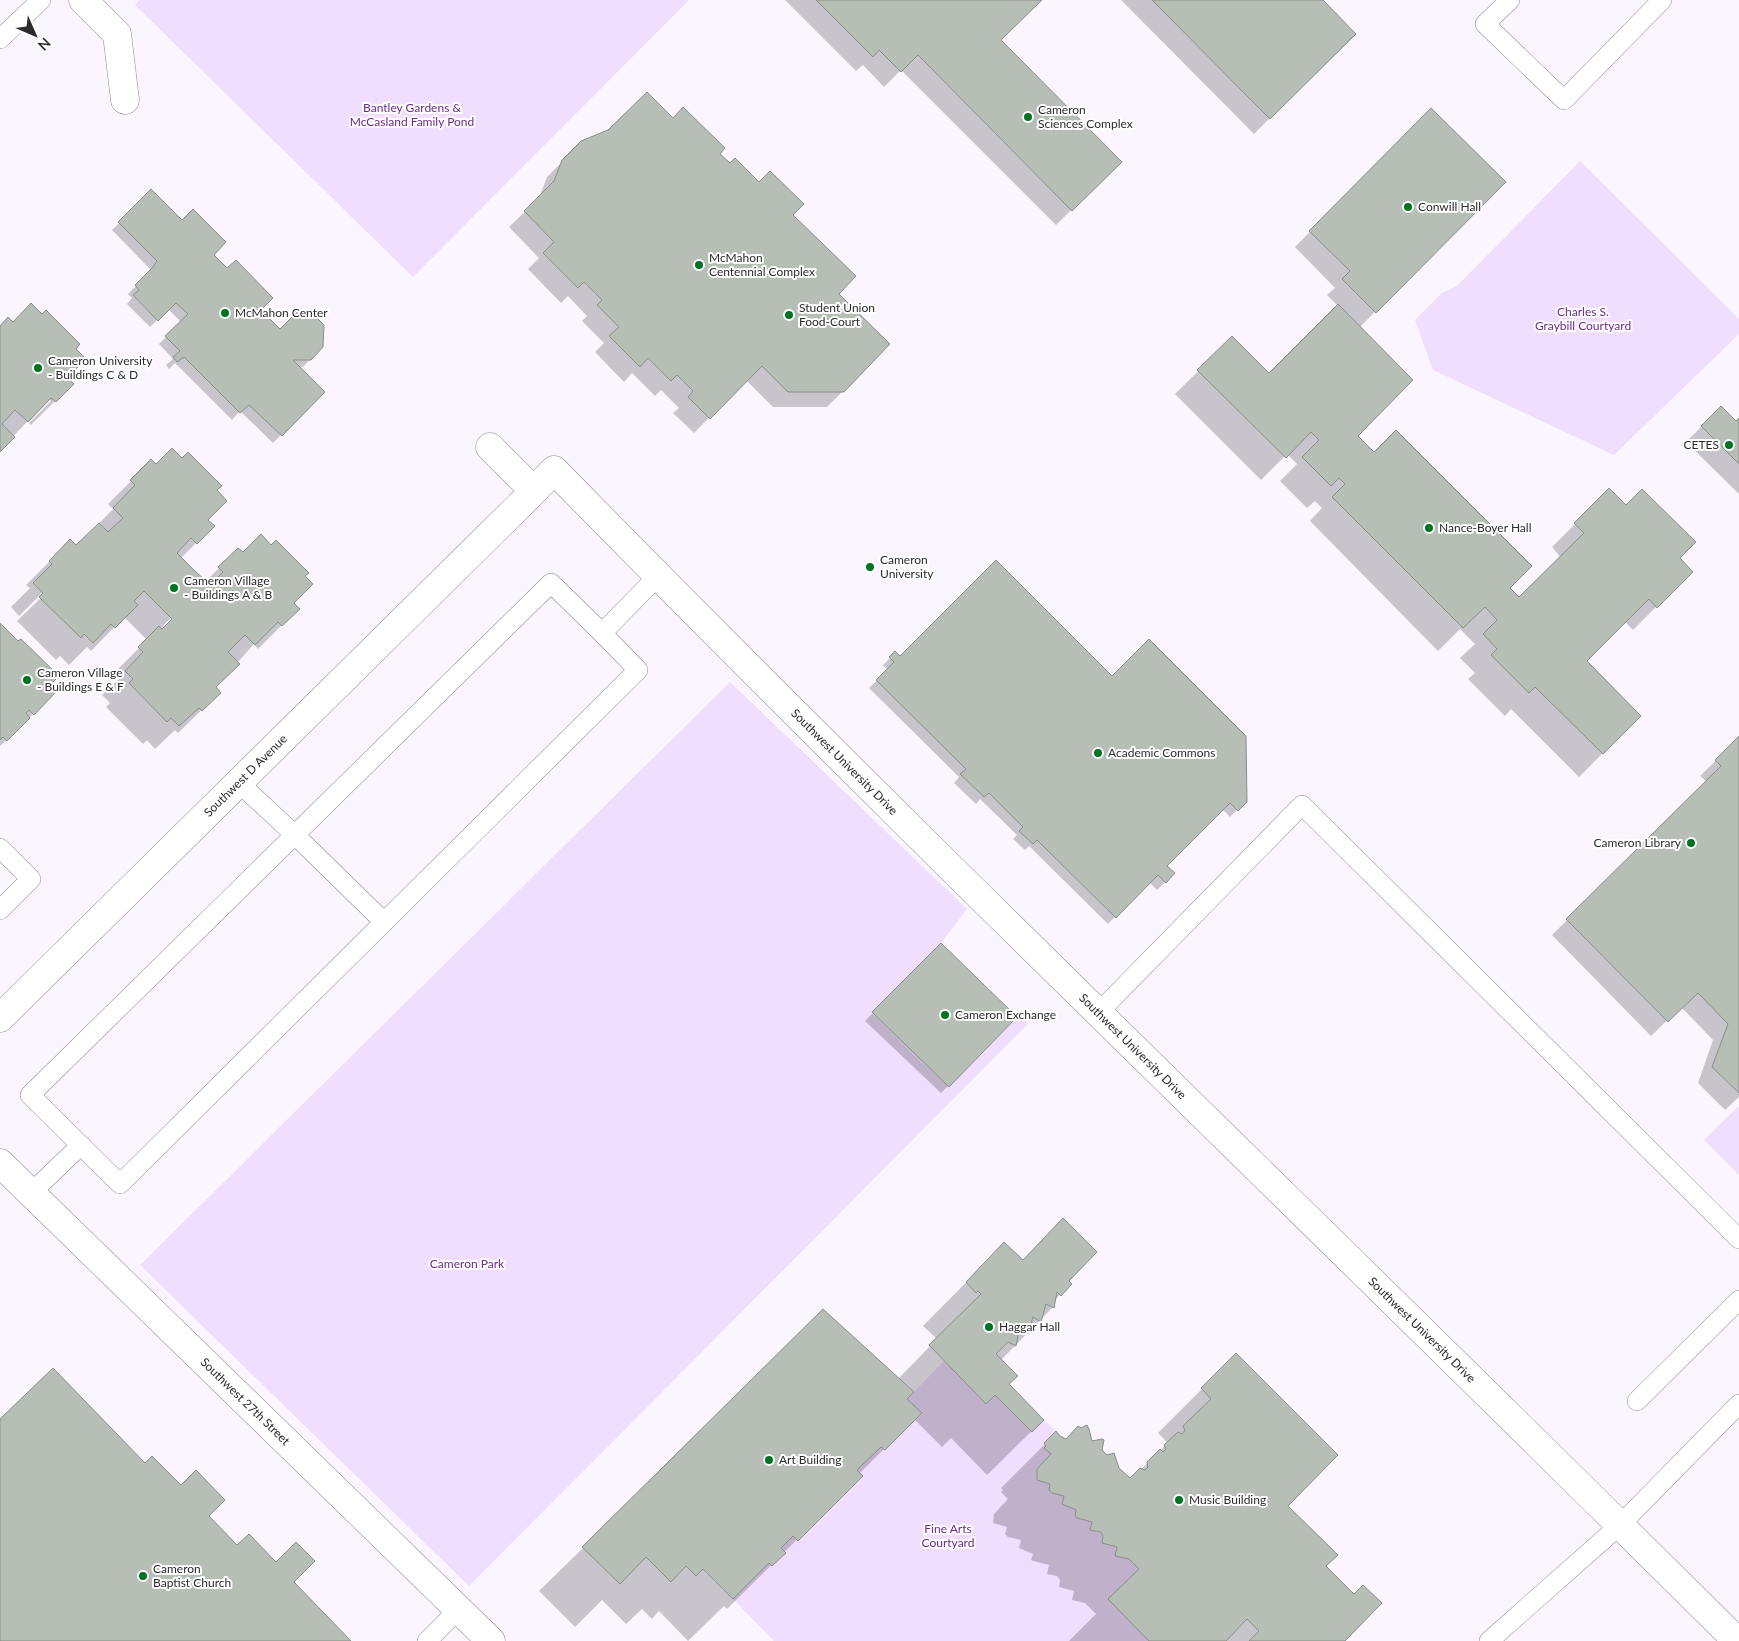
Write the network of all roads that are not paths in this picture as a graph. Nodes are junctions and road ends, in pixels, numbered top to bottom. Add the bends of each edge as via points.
1 (42, 0) edge
2 (83, 0) edge
3 (1510, 0) edge
4 (1662, 0) edge
5 (0, 39) edge
6 (125, 100) dead end
7 (490, 447) dead end
8 (534, 490) junction
9 (658, 576) junction
10 (602, 633) junction
11 (238, 782) junction
12 (295, 835) junction
13 (0, 848) edge
14 (0, 910) edge
15 (384, 922) junction
16 (1099, 1012) junction
17 (0, 1018) edge
18 (81, 1145) junction
19 (0, 1162) edge
20 (31, 1193) junction
21 (1739, 1239) edge
22 (1739, 1300) edge
23 (1638, 1401) dead end
24 (1739, 1404) edge
25 (1620, 1525) junction
26 (459, 1609) junction
27 (427, 1641) edge
28 (491, 1641) edge
29 (1490, 1641) edge
30 (1736, 1641) edge

1 - 5 lane
2 - 6 street via 117,34
3 - 4 lane via 1485,24 1564,100
7 - 8 street
8 - 9 street, Southwest University Drive via 554,470
8 - 11 street, Southwest D Avenue
9 - 10 lane
9 - 16 street, Southwest University Drive
10 - 12 lane via 551,583
10 - 15 lane via 638,670
11 - 12 lane
11 - 17 street, Southwest D Avenue
12 - 15 lane
12 - 18 lane via 30,1095
13 - 14 lane via 31,879
15 - 18 lane via 120,1184
16 - 21 lane via 1302,805
16 - 25 street, Southwest University Drive
18 - 20 lane
19 - 20 street, Southwest 27th Street
20 - 26 street, Southwest 27th Street
22 - 23 lane
24 - 25 lane
25 - 29 lane
25 - 30 street, Southwest University Drive
26 - 27 lane
26 - 28 street, Southwest 27th Street

